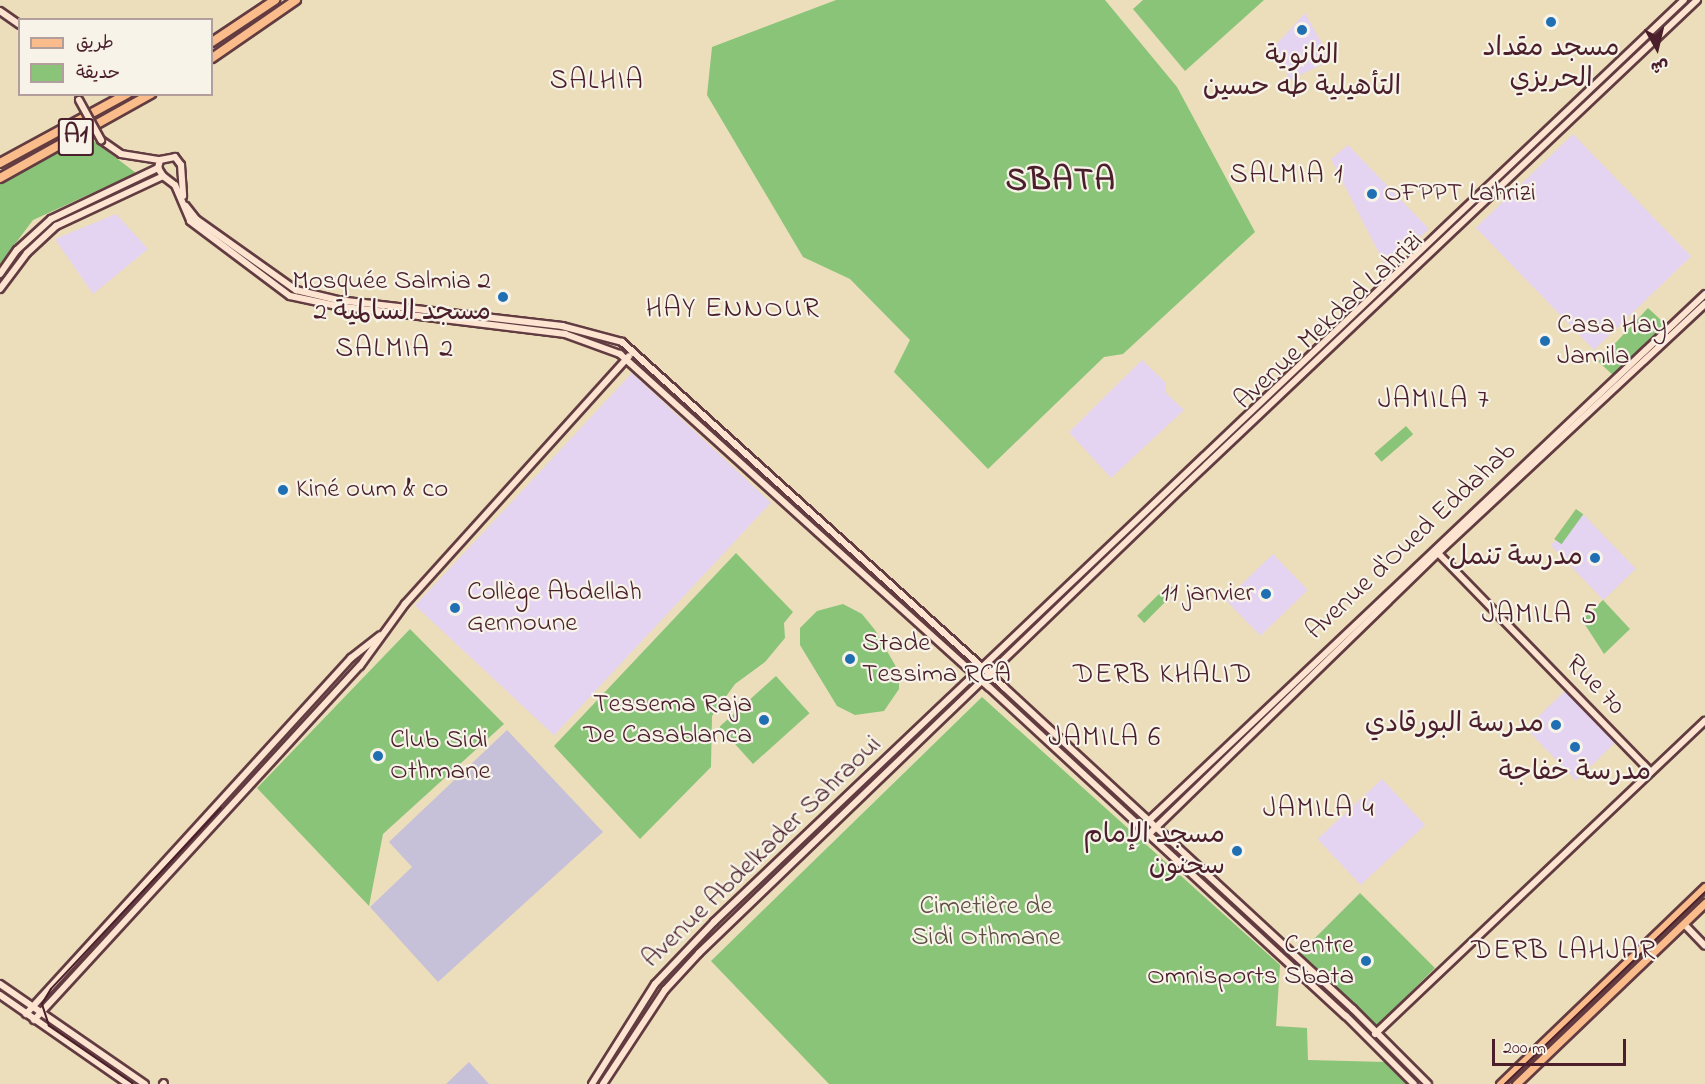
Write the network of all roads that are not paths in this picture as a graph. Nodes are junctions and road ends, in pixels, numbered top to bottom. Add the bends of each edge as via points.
1 (275, 0) edge
2 (296, 0) edge
3 (1684, 0) edge
4 (1697, 0) edge
5 (0, 11) edge
6 (18, 24) edge
7 (213, 41) edge
8 (213, 56) edge
9 (123, 96) edge
10 (147, 96) edge
11 (77, 97) edge
12 (160, 160) junction
13 (0, 163) edge
14 (158, 168) junction
15 (179, 173) junction
16 (166, 177) junction
17 (0, 178) edge
18 (192, 218) junction
19 (0, 274) edge
20 (0, 289) edge
21 (1705, 294) edge
22 (1705, 304) edge
23 (633, 351) junction
24 (627, 358) junction
25 (1436, 551) junction
26 (380, 634) junction
27 (982, 666) junction
28 (989, 673) junction
29 (975, 674) junction
30 (982, 681) junction
31 (1705, 721) edge
32 (268, 751) junction
33 (275, 759) junction
34 (1651, 772) junction
35 (1148, 821) junction
36 (1155, 827) junction
37 (1141, 828) junction
38 (1148, 835) junction
39 (789, 853) junction
40 (797, 861) junction
41 (756, 883) junction
42 (1705, 887) edge
43 (764, 892) junction
44 (1705, 903) edge
45 (1684, 924) junction
46 (1705, 946) edge
47 (0, 984) edge
48 (0, 994) edge
49 (33, 1007) junction
50 (1353, 1009) junction
51 (26, 1014) junction
52 (42, 1014) junction
53 (1346, 1016) junction
54 (34, 1020) junction
55 (1377, 1032) junction
56 (1370, 1038) junction
57 (128, 1084) edge
58 (145, 1084) edge
59 (592, 1084) edge
60 (603, 1084) edge
61 (1414, 1084) edge
62 (1428, 1084) edge
63 (1500, 1084) edge
64 (1516, 1084) edge

1 - 7 highway
2 - 8 highway
3 - 27 main road, Avenue Mekdad Lahrizi
4 - 28 main road, Avenue Mekdad Lahrizi
5 - 6 main road
9 - 13 highway, A1
10 - 17 highway, A1
11 - 12 main road, bridge via 101,140 121,154
12 - 14 main road
12 - 15 main road via 175,157 181,165
14 - 16 main road
14 - 19 main road via 51,219 17,250
15 - 16 main road
15 - 18 main road
16 - 18 main road
16 - 20 main road via 52,229 27,253
18 - 23 main road via 296,290 319,297 562,326 609,337
18 - 24 main road via 290,296 347,307 565,334 599,343
21 - 25 main road, Avenue d'Oued Eddahab
22 - 25 main road, Avenue d'Oued Eddahab
23 - 24 main road
23 - 27 main road
24 - 26 main road
24 - 29 main road
25 - 34 main road, Rue 70
25 - 35 main road, Avenue d'Oued Eddahab
25 - 36 main road, Avenue d'Oued Eddahab
26 - 32 main road via 351,658
26 - 33 main road via 374,648
27 - 28 main road
27 - 29 main road, Avenue Abdelkader Sahraoui
28 - 30 main road, Avenue Abdelkader Sahraoui
28 - 35 main road
29 - 30 main road
29 - 39 main road, Avenue Abdelkader Sahraoui
30 - 37 main road
30 - 40 main road, Avenue Abdelkader Sahraoui
31 - 34 main road
32 - 33 main road
32 - 49 main road
33 - 52 main road
34 - 55 main road
35 - 36 main road
35 - 37 main road, Avenue d'Oued Eddahab
36 - 38 main road, Avenue d'Oued Eddahab
36 - 50 main road
37 - 38 main road
38 - 53 main road
39 - 40 main road
39 - 41 main road, Avenue Abdelkader Sahraoui
40 - 43 main road, Avenue Abdelkader Sahraoui
41 - 43 main road
41 - 59 main road, Avenue Abdelkader Sahraoui via 655,984
42 - 63 main road
43 - 60 main road, Avenue Abdelkader Sahraoui via 672,981
44 - 45 main road
45 - 46 main road
45 - 64 main road
47 - 49 main road
48 - 51 main road
49 - 51 main road
49 - 52 main road
50 - 53 main road
50 - 55 main road
51 - 54 main road
52 - 54 main road
52 - 58 main road
53 - 56 main road
54 - 57 main road
55 - 56 main road
55 - 62 main road
56 - 61 main road

